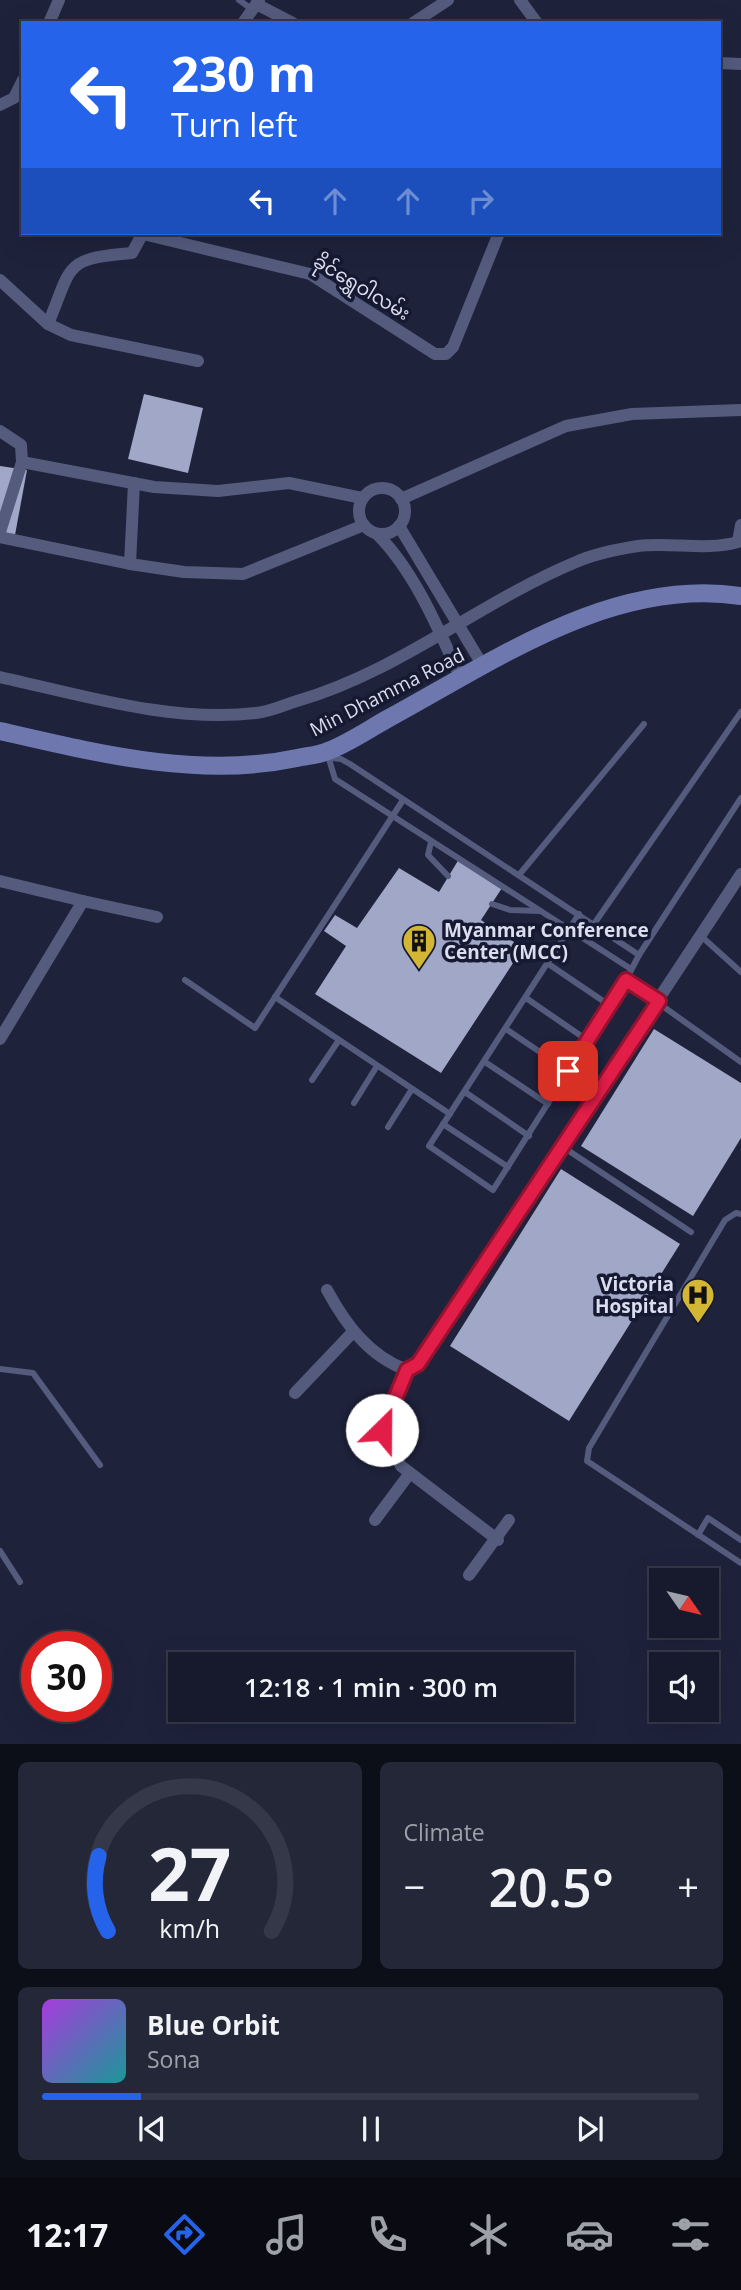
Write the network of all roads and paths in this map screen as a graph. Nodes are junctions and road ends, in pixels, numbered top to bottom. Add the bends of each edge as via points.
1 (60, 0) edge
2 (239, 0) edge
3 (448, 0) edge
4 (520, 0) edge
5 (257, 5) edge
6 (50, 21) edge
7 (245, 21) edge
8 (289, 21) edge
9 (416, 21) edge
10 (536, 21) edge
11 (721, 63) edge
12 (741, 64) edge
13 (21, 84) edge
14 (0, 105) edge
15 (142, 235) edge
16 (147, 235) edge
17 (498, 235) edge
18 (0, 280) edge
19 (48, 324) junction
20 (198, 360) dead end
21 (741, 410) edge
22 (0, 431) edge
23 (22, 462) junction
24 (134, 484) junction
25 (362, 498) junction
26 (401, 499) junction
27 (364, 525) junction
28 (741, 525) edge
29 (399, 526) junction
30 (377, 534) junction
31 (0, 535) edge
32 (740, 542) edge
33 (131, 564) junction
34 (741, 584) edge
35 (714, 592) junction
36 (741, 596) edge
37 (458, 624) junction
38 (441, 634) junction
39 (483, 666) junction
40 (0, 677) edge
41 (461, 679) junction
42 (741, 712) edge
43 (643, 724) dead end
44 (0, 731) edge
45 (322, 756) junction
46 (741, 798) edge
47 (403, 800) junction
48 (391, 815) junction
49 (430, 842) junction
50 (492, 858) junction
51 (481, 872) junction
52 (519, 875) junction
53 (449, 876) dead end
54 (0, 881) edge
55 (739, 881) edge
56 (83, 901) junction
57 (492, 904) dead end
58 (542, 911) junction
59 (579, 914) junction
60 (157, 917) dead end
61 (594, 924) junction
62 (569, 928) junction
63 (701, 936) junction
64 (639, 955) junction
65 (547, 963) junction
66 (631, 969) junction
67 (741, 972) edge
68 (185, 980) dead end
69 (626, 980) junction
70 (275, 998) junction
71 (526, 998) junction
72 (659, 1001) junction
73 (610, 1005) junction
74 (506, 1029) junction
75 (0, 1039) edge
76 (339, 1040) junction
77 (587, 1041) junction
78 (485, 1062) junction
79 (741, 1062) edge
80 (377, 1066) junction
81 (568, 1071) junction
82 (312, 1080) dead end
83 (412, 1089) junction
84 (465, 1093) junction
85 (354, 1102) dead end
86 (548, 1104) junction
87 (450, 1114) junction
88 (443, 1124) junction
89 (388, 1127) dead end
90 (529, 1136) junction
91 (564, 1147) junction
92 (508, 1167) junction
93 (741, 1214) edge
94 (691, 1232) dead end
95 (327, 1290) dead end
96 (352, 1332) junction
97 (0, 1369) edge
98 (407, 1370) junction
99 (295, 1393) dead end
100 (100, 1465) dead end
101 (410, 1473) junction
102 (509, 1520) dead end
103 (375, 1521) dead end
104 (698, 1535) junction
105 (498, 1540) junction
106 (741, 1540) edge
107 (0, 1551) edge
108 (741, 1563) edge
109 (468, 1575) dead end
110 (20, 1582) dead end

1 - 6 street
2 - 5 lane
3 - 9 street
4 - 10 street
5 - 7 street
5 - 8 street
11 - 12 street
13 - 14 street via 15,98
15 - 19 street via 132,253 89,257 72,267
16 - 17 street, ခိုင်ရွှေဝါလမ်း via 310,274 435,354 446,355
18 - 19 street
19 - 20 street via 71,335
21 - 26 street via 632,414 566,426
22 - 23 street via 21,445
23 - 24 street
23 - 31 street
24 - 25 street via 218,491 289,483
24 - 33 street
25 - 26 street via 382,488
25 - 27 street via 358,518
26 - 29 street via 405,513
27 - 30 street
27 - 33 street via 243,574
28 - 32 street
29 - 30 street
29 - 37 street
30 - 38 street via 393,550
31 - 33 street
32 - 37 street via 638,546 579,560
34 - 35 main road
35 - 36 main road, Min Dhamma Road
35 - 39 main road, Min Dhamma Road via 624,602
37 - 38 street
37 - 39 street
38 - 40 street via 332,691 257,713 182,713
38 - 41 street
39 - 41 main road, Min Dhamma Road
41 - 45 main road, Min Dhamma Road
42 - 61 lane
43 - 52 lane
44 - 45 main road, Min Dhamma Road via 85,750 207,767
45 - 47 lane via 341,759
45 - 48 lane via 335,779
46 - 64 lane
47 - 48 lane
47 - 50 lane
48 - 49 lane
48 - 70 lane
49 - 51 lane
49 - 53 lane via 428,855
50 - 51 lane
50 - 52 lane
51 - 58 lane
52 - 59 lane
54 - 56 street
55 - 63 street
56 - 60 street
56 - 75 street
57 - 58 lane
58 - 62 lane
59 - 61 lane
59 - 62 lane
61 - 64 lane
62 - 65 lane
62 - 66 lane
63 - 67 lane
63 - 72 street
64 - 66 lane
65 - 71 lane
65 - 73 lane
66 - 69 lane
68 - 70 lane via 255,1028
69 - 72 lane
69 - 73 lane
70 - 76 lane
71 - 74 lane
71 - 77 lane
72 - 79 lane
72 - 91 street
73 - 77 lane
74 - 78 lane
74 - 81 lane
76 - 80 lane
76 - 82 lane
77 - 81 lane
78 - 84 lane
78 - 86 lane
80 - 83 lane
80 - 85 lane
81 - 86 lane
83 - 87 lane
83 - 89 lane
84 - 87 lane
84 - 90 lane
86 - 90 lane
87 - 88 lane
88 - 92 lane
88 - 92 lane via 429,1146 493,1190
90 - 92 lane
91 - 94 lane
91 - 98 street via 418,1364
93 - 104 lane via 725,1220 589,1448 587,1461
95 - 96 street
96 - 98 street
96 - 99 street
97 - 100 lane via 33,1373
98 - 101 street via 382,1430 401,1466
101 - 103 street
101 - 105 street
102 - 105 street
104 - 106 lane via 708,1518
104 - 108 lane
105 - 109 street
107 - 110 lane

